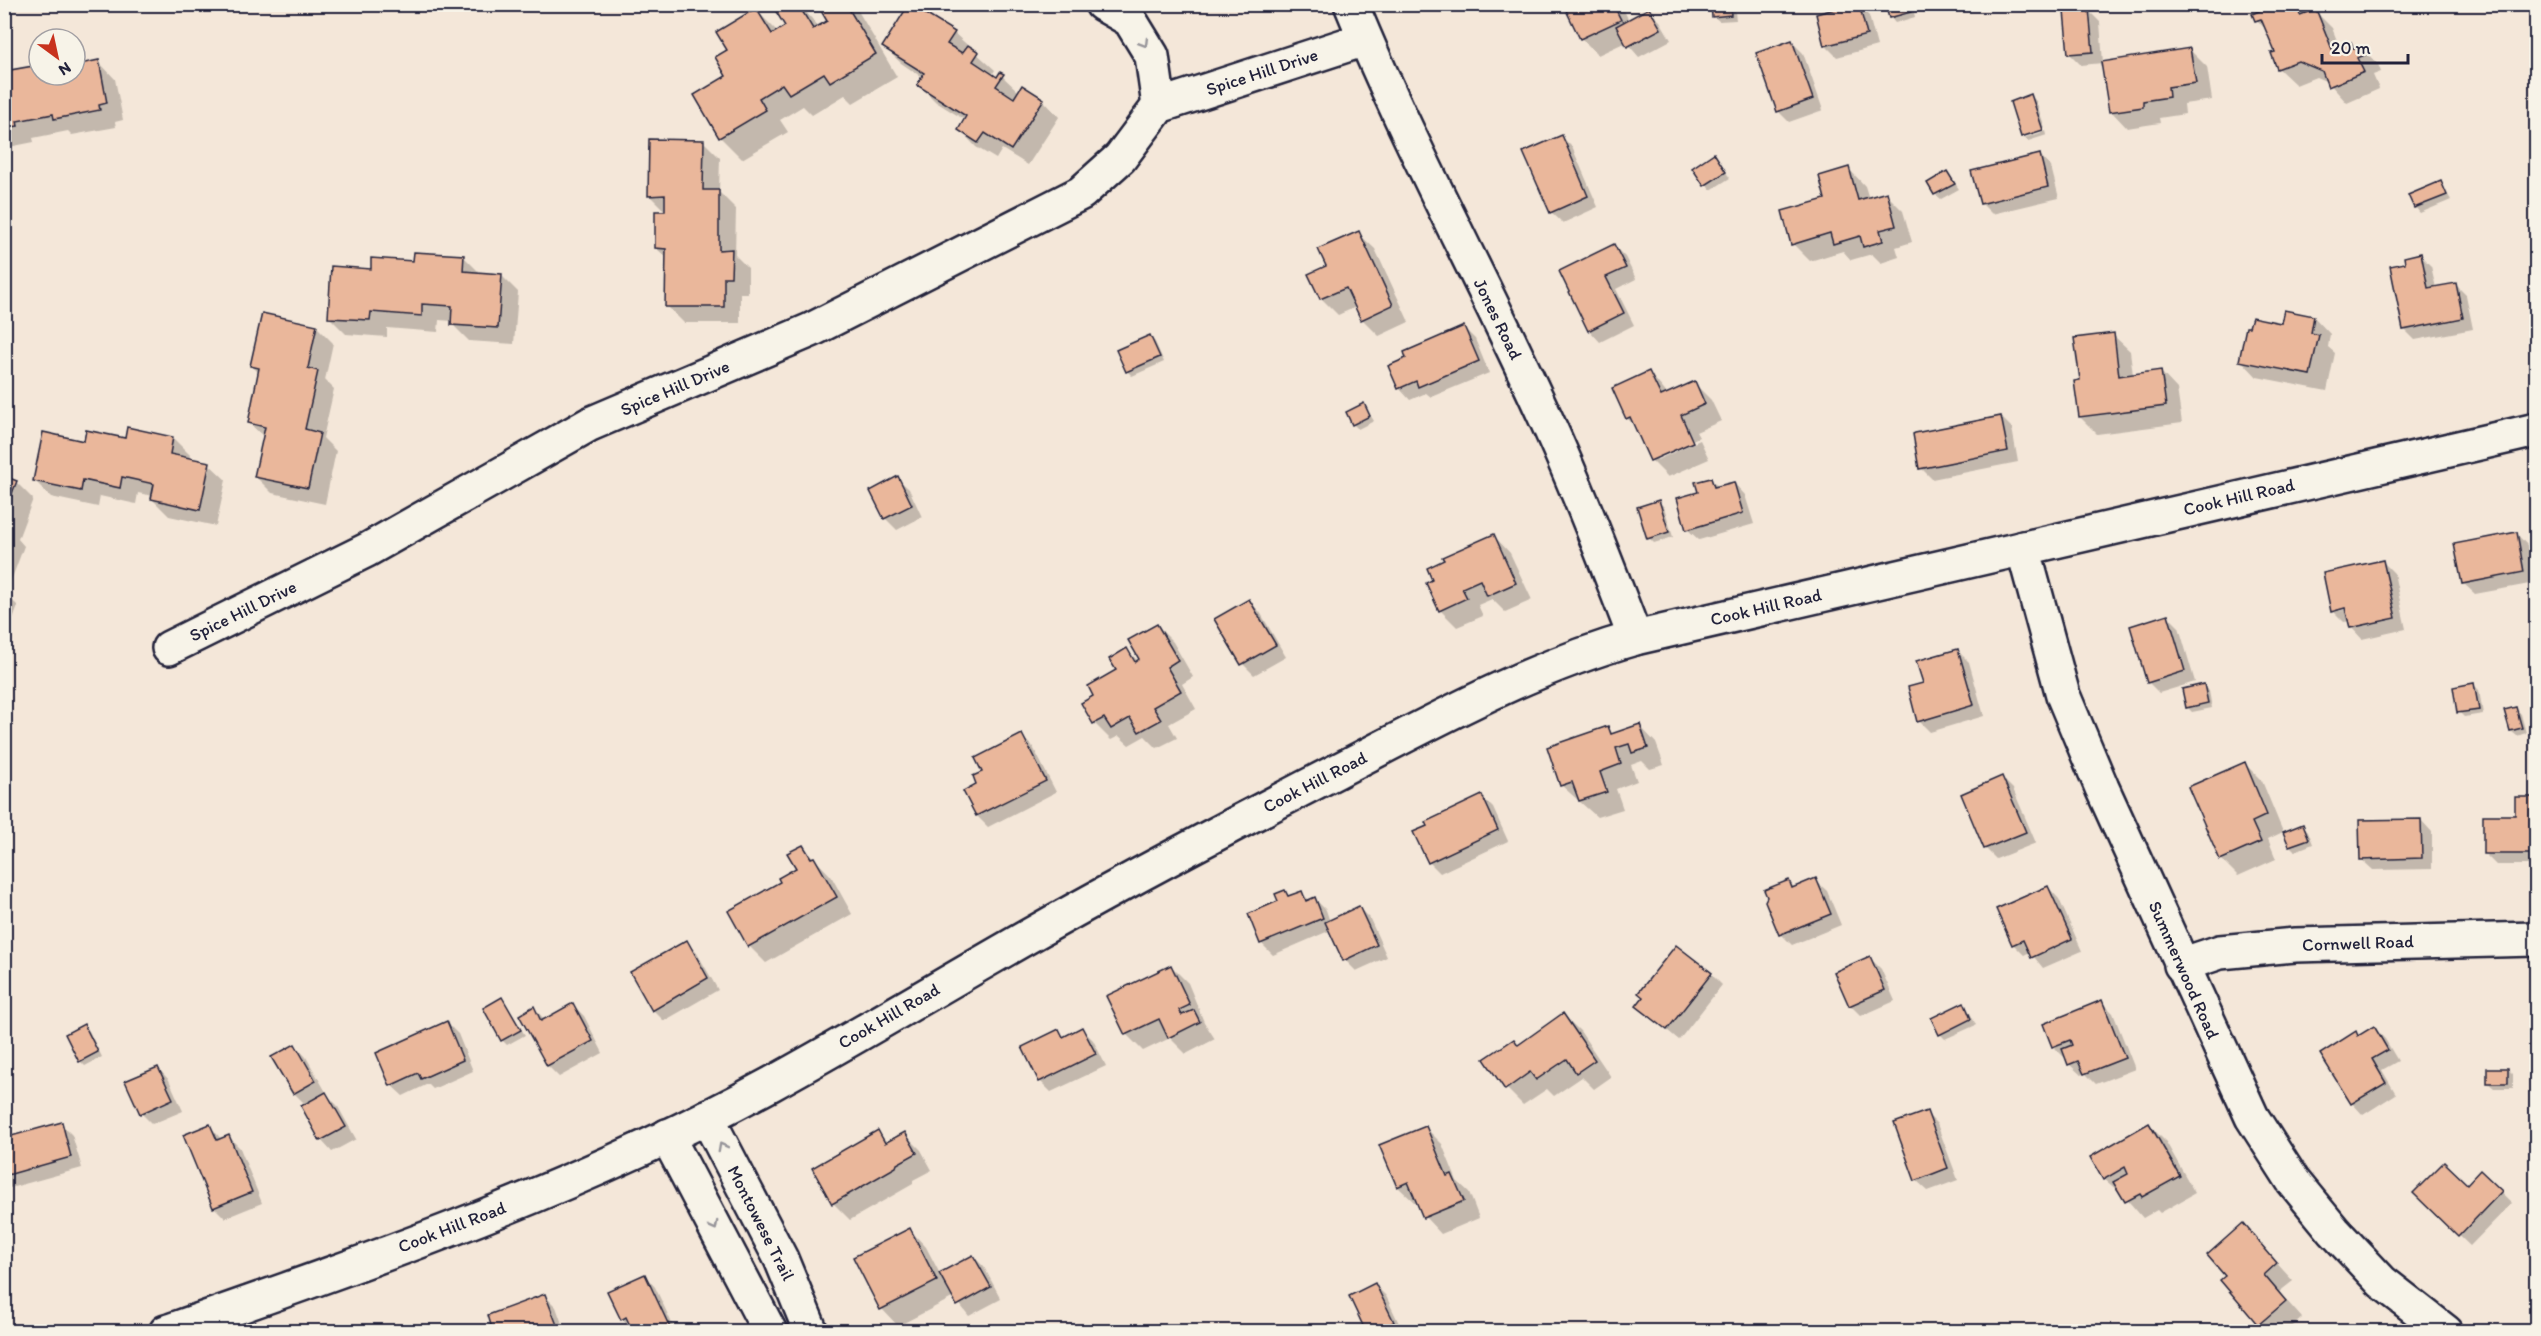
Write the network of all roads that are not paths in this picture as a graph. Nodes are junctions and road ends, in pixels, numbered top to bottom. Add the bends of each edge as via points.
1 (1102, 4) edge
2 (1351, 4) edge
3 (1365, 39) junction
4 (1159, 106) junction
5 (2536, 430) edge
6 (2023, 548) junction
7 (1635, 638) junction
8 (169, 648) dead end
9 (2536, 939) edge
10 (2181, 965) junction
11 (707, 1117) junction
12 (667, 1136) junction
13 (166, 1332) edge
14 (770, 1332) edge
15 (811, 1332) edge
16 (2446, 1332) edge

1 -> 4 street via 1130,20 1152,56
2 - 3 street, Jones Road
3 - 4 street, Spice Hill Drive
3 - 7 street, Jones Road via 1547,420
4 - 8 street, Spice Hill Drive via 1120,158 1081,193 811,330 590,424 367,550
5 - 6 street, Cook Hill Road
6 - 7 street, Cook Hill Road
6 - 10 street, Summerwood Road via 2063,695
7 - 11 street, Cook Hill Road via 1593,650 1477,699 1232,825
9 - 10 street, Cornwell Road via 2295,945 2220,952
10 - 16 street, Summerwood Road via 2252,1118 2293,1181 2382,1282
11 - 12 street, Cook Hill Road
15 -> 11 street, Montowese Trail via 781,1259
12 - 13 street, Cook Hill Road via 460,1226
12 -> 14 street

